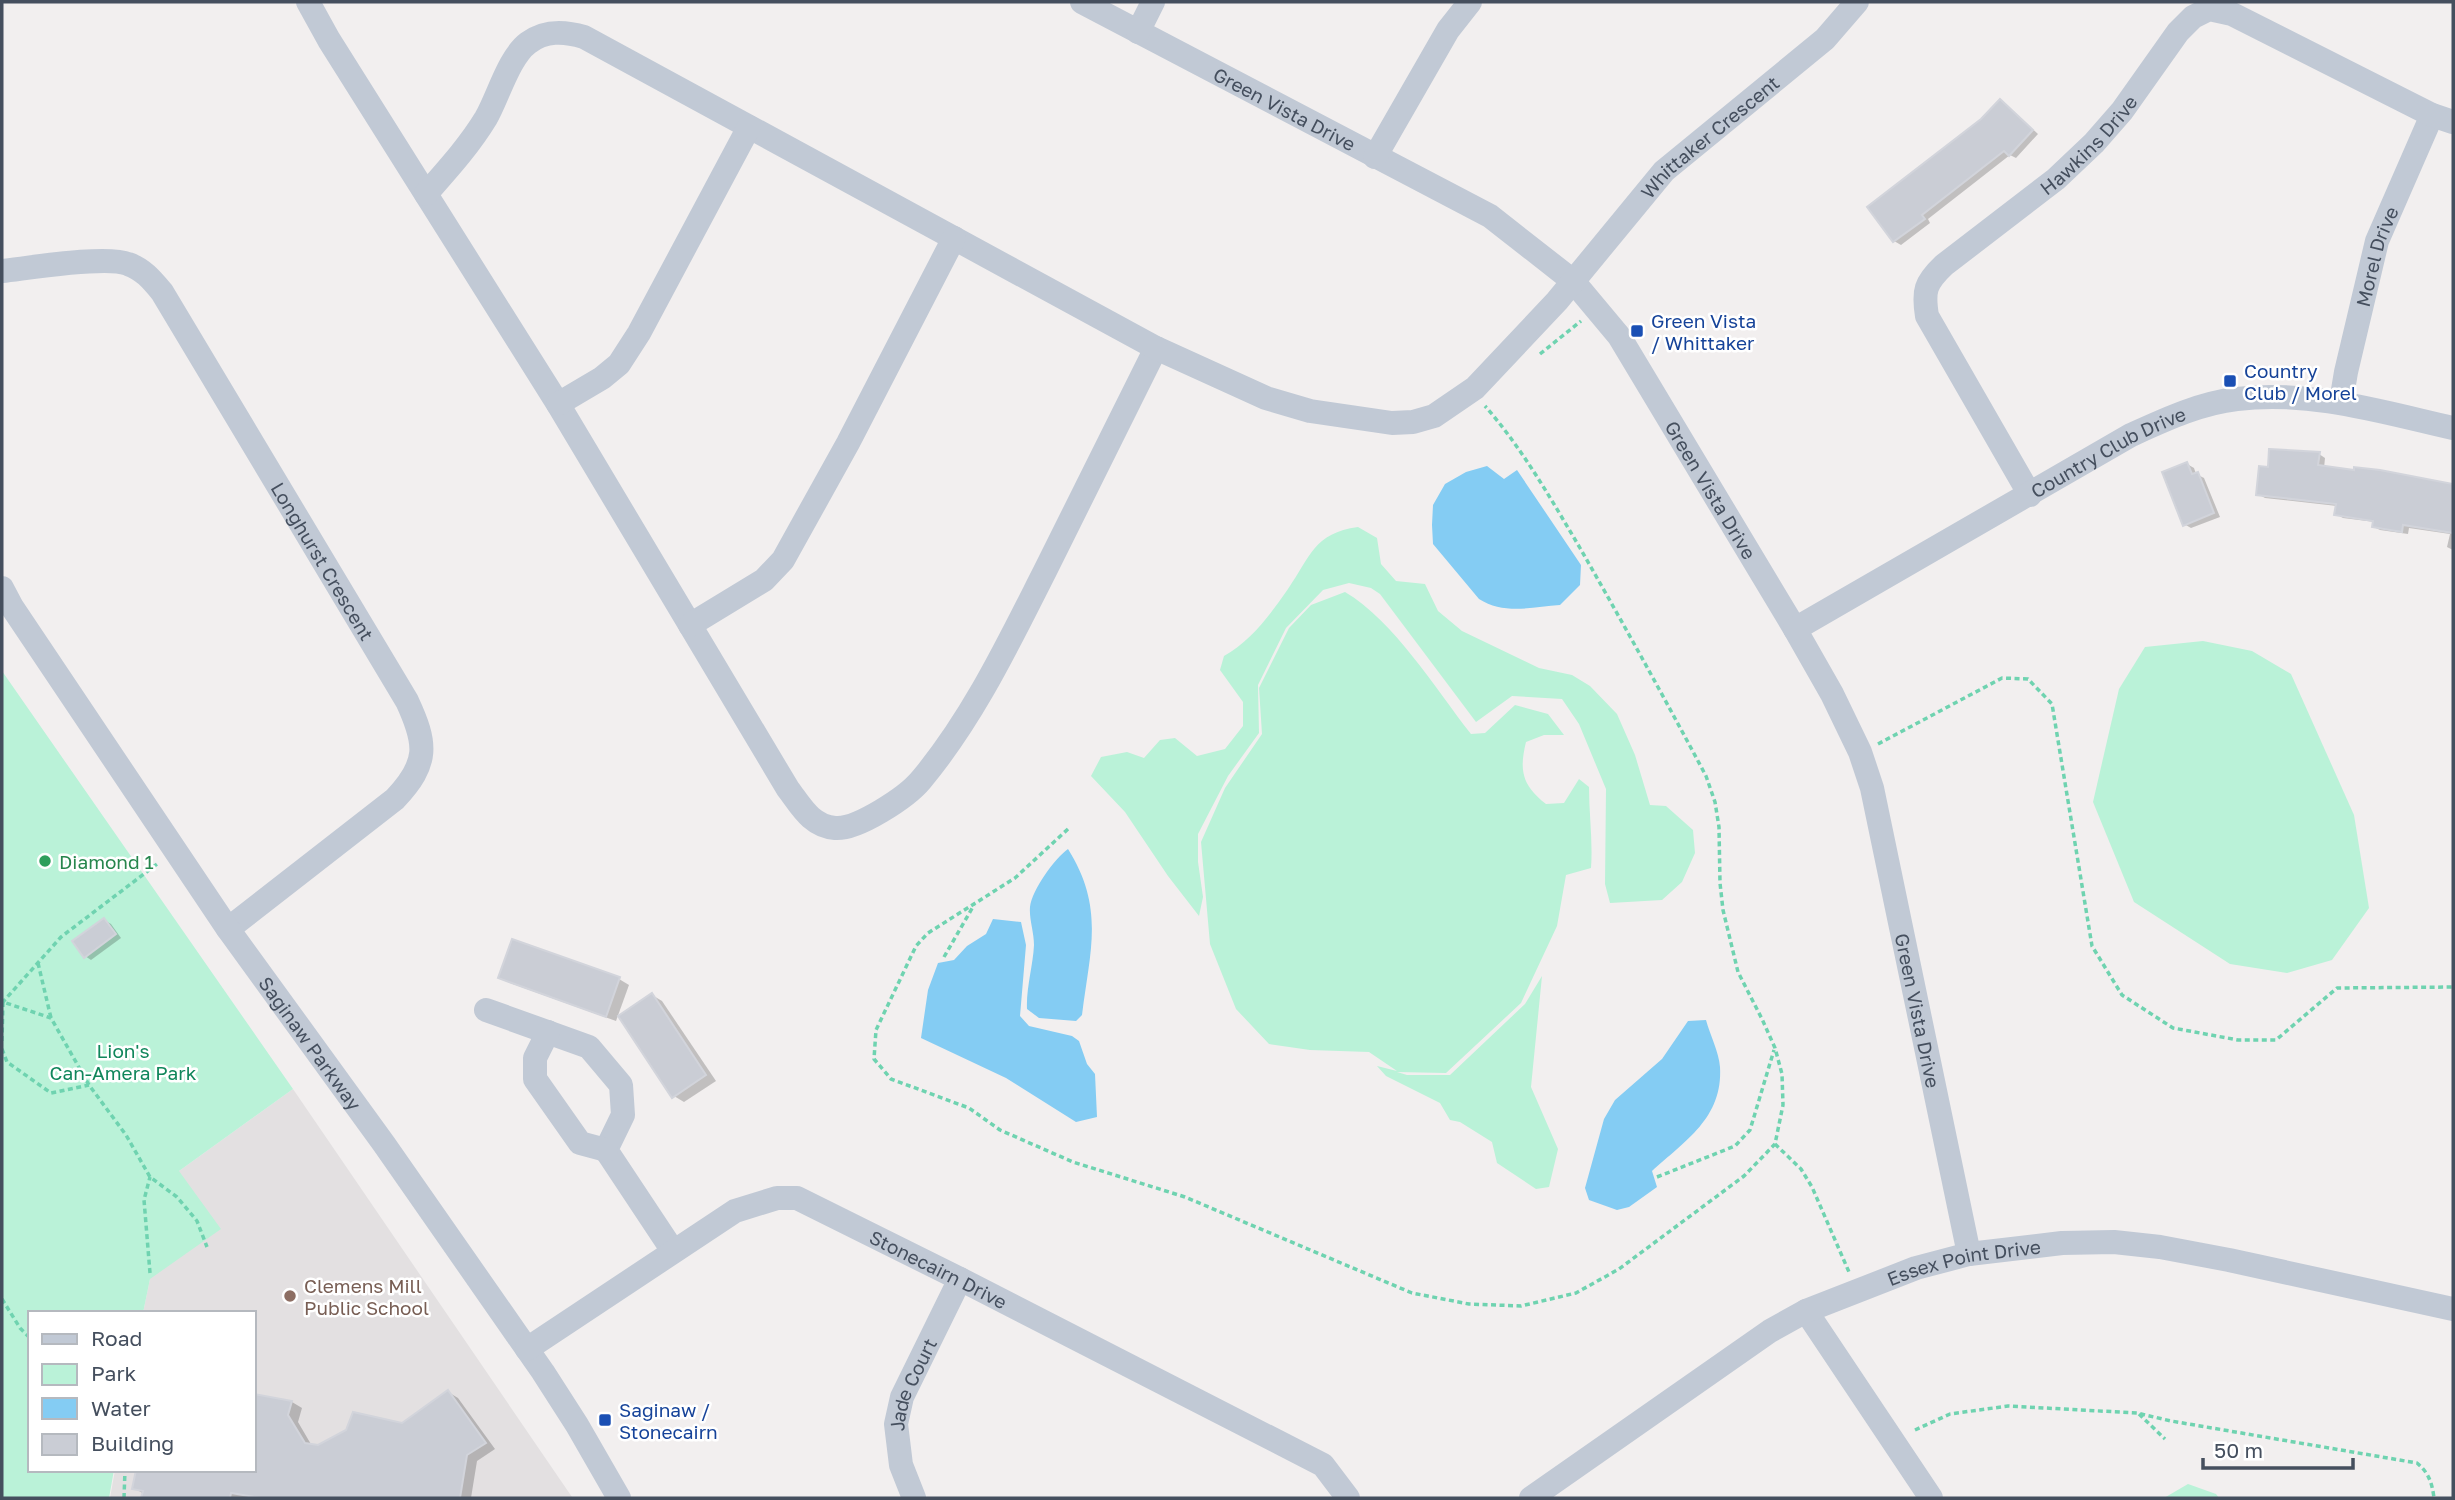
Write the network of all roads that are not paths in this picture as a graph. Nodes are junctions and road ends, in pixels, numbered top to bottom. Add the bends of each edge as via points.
1 (308, 2) edge
2 (1082, 2) edge
3 (1153, 2) edge
4 (1470, 2) edge
5 (1857, 2) edge
6 (1138, 32) junction
7 (2442, 119) edge
8 (749, 127) junction
9 (1375, 157) junction
10 (426, 194) junction
11 (954, 238) junction
12 (2, 271) edge
13 (1573, 281) junction
14 (1156, 348) junction
15 (2341, 402) junction
16 (558, 404) junction
17 (2453, 429) edge
18 (2030, 495) junction
19 (2, 588) edge
20 (690, 625) junction
21 (1795, 629) junction
22 (228, 929) junction
23 (486, 1010) dead end
24 (548, 1032) junction
25 (606, 1150) junction
26 (673, 1251) junction
27 (1969, 1254) junction
28 (960, 1279) junction
29 (2453, 1309) edge
30 (1806, 1311) junction
31 (527, 1349) junction
32 (619, 1498) edge
33 (914, 1498) edge
34 (1348, 1498) edge
35 (1531, 1498) edge
36 (1931, 1498) edge

1 - 10 street
2 - 6 street, Green Vista Drive
3 - 6 street
4 - 9 street via 1448,30
5 - 13 street, Whittaker Crescent via 1825,39 1664,171
6 - 9 street, Green Vista Drive
7 - 15 street, Morel Drive via 2376,241
7 - 18 street, Hawkins Drive via 2232,14 2209,9 2193,17 2094,143 2056,179 1930,278 1924,296 1927,316
8 - 10 street, Whittaker Crescent via 584,37 552,33 524,45 467,148
8 - 11 street, Whittaker Crescent
8 - 16 street via 620,364
9 - 13 street, Green Vista Drive via 1490,216
10 - 16 street
11 - 14 street, Whittaker Crescent
11 - 20 street via 783,559 764,580
12 - 22 street, Longhurst Crescent via 107,260 127,263 145,273 162,292 418,725 422,747 411,782
13 - 14 street, Whittaker Crescent via 1475,388 1434,416 1413,422 1310,411 1266,398
13 - 21 street, Green Vista Drive via 1619,336
14 - 20 street via 970,710 918,783 875,815 837,829 808,816
15 - 17 street, Country Club Drive
15 - 18 street, Country Club Drive via 2292,397 2235,399 2182,412 2131,435
16 - 20 street
18 - 21 street, Country Club Drive
19 - 22 street, Saginaw Parkway
21 - 27 street, Green Vista Drive via 1832,694 1872,788
22 - 31 street, Saginaw Parkway
23 - 24 street
24 - 25 street via 535,1058 535,1079 580,1143
24 - 25 street via 589,1047 621,1085 623,1115
25 - 26 street
26 - 28 street, Stonecairn Drive via 735,1211 777,1198 797,1198
26 - 31 street, Stonecairn Drive
27 - 29 street, Essex Point Drive via 2113,1242 2229,1260
27 - 30 street, Essex Point Drive via 1916,1268
28 - 33 street, Jade Court via 902,1397 896,1424 901,1465
28 - 34 street, Stonecairn Drive via 1323,1465
30 - 35 street, Essex Point Drive
30 - 36 street
31 - 32 street, Saginaw Parkway

